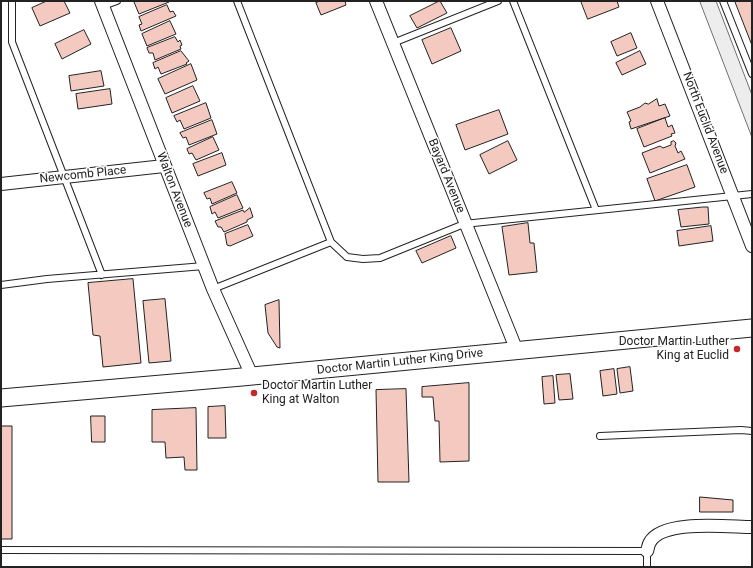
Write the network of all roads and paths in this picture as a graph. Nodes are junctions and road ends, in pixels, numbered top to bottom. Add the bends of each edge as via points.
1 (12, 1) edge
2 (117, 1) edge
3 (237, 1) edge
4 (376, 1) edge
5 (498, 1) edge
6 (513, 1) edge
7 (657, 1) edge
8 (723, 1) edge
9 (102, 4) edge
10 (393, 43) junction
11 (752, 74) edge
12 (164, 166) junction
13 (64, 177) junction
14 (1, 184) edge
15 (752, 194) edge
16 (733, 196) junction
17 (596, 210) junction
18 (464, 224) junction
19 (331, 242) junction
20 (752, 246) edge
21 (204, 266) junction
22 (102, 274) junction
23 (1, 285) edge
24 (213, 289) junction
25 (752, 328) edge
26 (517, 351) junction
27 (252, 376) junction
28 (1, 398) edge
29 (752, 431) edge
30 (600, 436) dead end
31 (752, 527) edge
32 (1, 550) edge
33 (647, 552) junction
34 (647, 567) edge

1 - 13 lane via 12,42
2 - 9 lane
3 - 19 lane
4 - 10 street, Bayard Avenue
5 - 10 lane
6 - 17 lane
7 - 16 street, North Euclid Avenue
8 - 11 lane
9 - 12 street, Walton Avenue
10 - 18 street, Bayard Avenue
12 - 13 street, Newcomb Place
12 - 21 street, Walton Avenue
13 - 14 street, Newcomb Place
13 - 22 lane
15 - 16 lane
16 - 17 lane
16 - 20 street, North Euclid Avenue
17 - 18 lane
18 - 19 lane via 380,258 347,258
18 - 26 street, Bayard Avenue
19 - 24 lane
21 - 22 lane
21 - 24 street, Walton Avenue
22 - 23 lane
24 - 27 street, Walton Avenue
25 - 26 main road, Doctor Martin Luther King Drive
26 - 27 main road, Doctor Martin Luther King Drive
27 - 28 main road, Doctor Martin Luther King Drive
29 - 30 lane
31 - 33 street via 682,526 659,534 650,542
32 - 33 lane
33 - 34 lane

